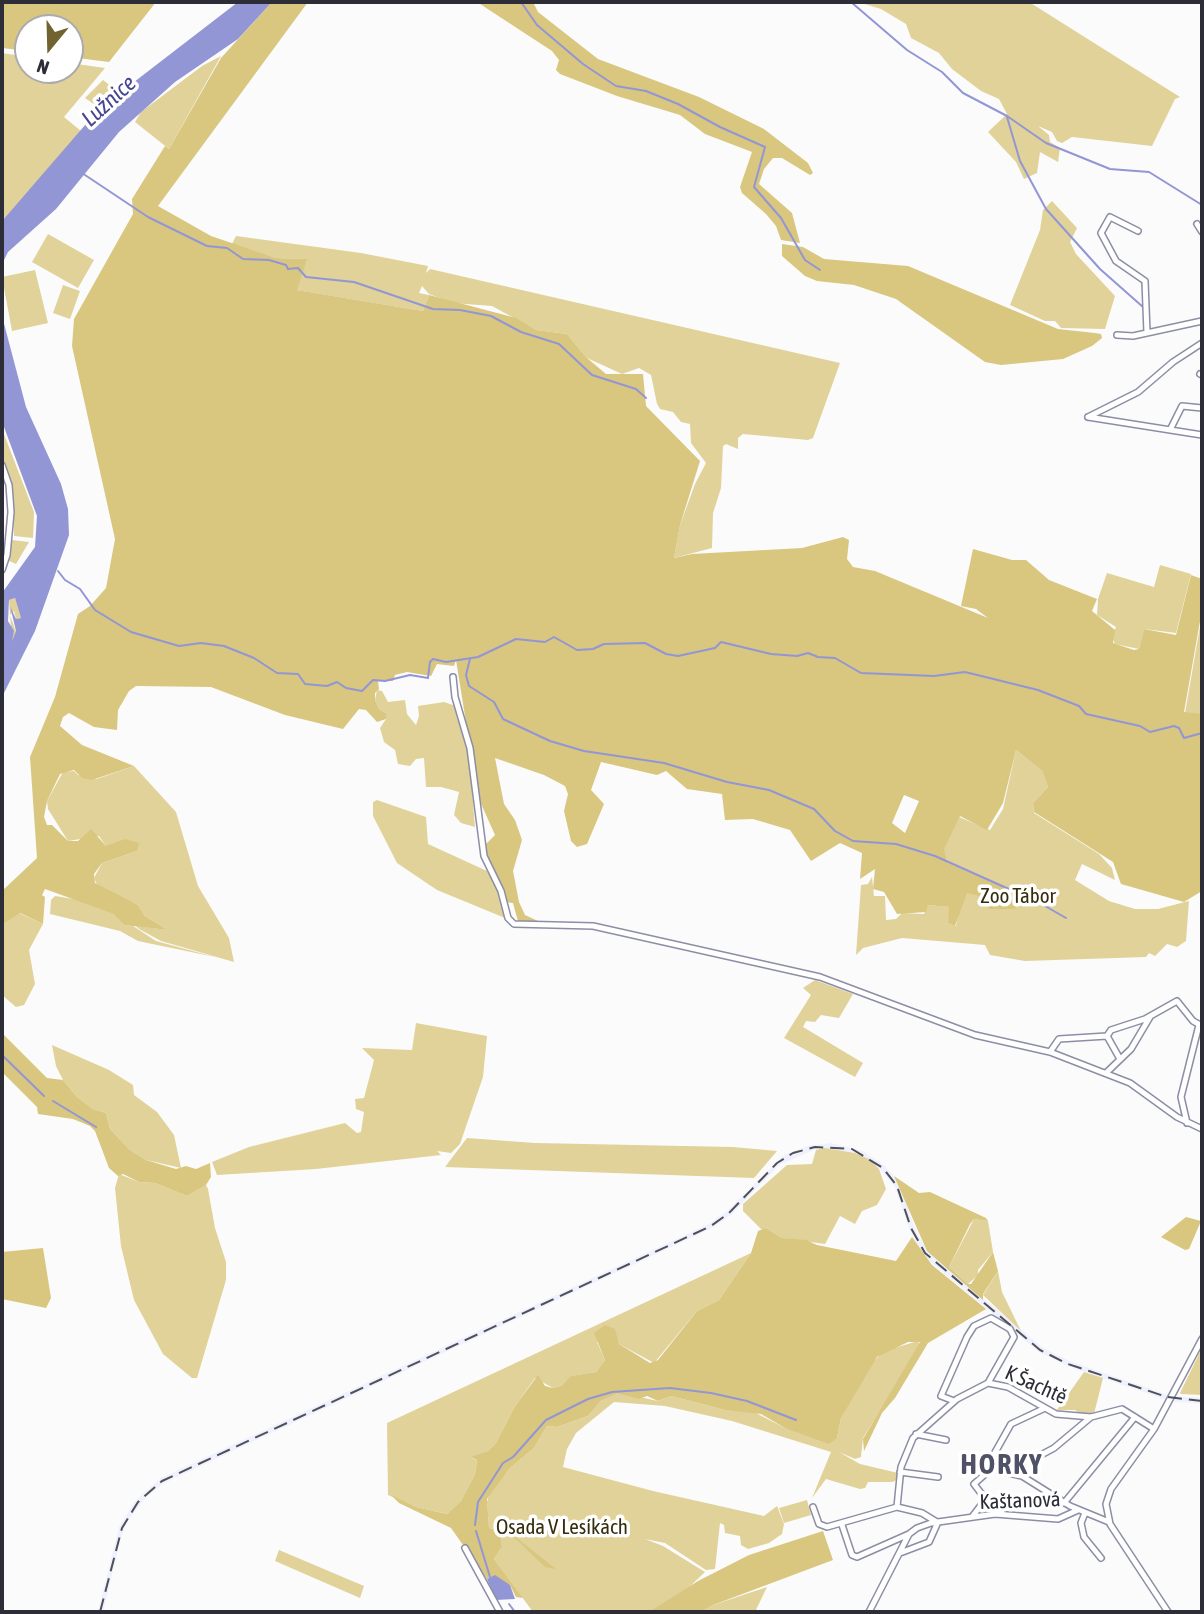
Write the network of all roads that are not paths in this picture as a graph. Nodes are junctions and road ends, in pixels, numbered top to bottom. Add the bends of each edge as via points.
1 (1197, 224) dead end
2 (1138, 231) dead end
3 (1202, 232) edge
4 (1202, 321) edge
5 (1147, 333) junction
6 (1117, 335) dead end
7 (1202, 343) edge
8 (1202, 408) edge
9 (1170, 430) junction
10 (1202, 435) edge
11 (2, 466) edge
12 (2, 511) edge
13 (11, 512) junction
14 (2, 536) edge
15 (10, 537) junction
16 (2, 570) edge
17 (453, 677) dead end
18 (1150, 1017) junction
19 (1201, 1026) edge
20 (1107, 1036) junction
21 (1050, 1052) junction
22 (1120, 1059) junction
23 (1107, 1073) junction
24 (1187, 1123) junction
25 (1202, 1129) edge
26 (1202, 1339) edge
27 (988, 1383) junction
28 (954, 1401) junction
29 (1043, 1409) junction
30 (1091, 1417) junction
31 (1135, 1417) junction
32 (1154, 1429) junction
33 (916, 1434) junction
34 (946, 1440) dead end
35 (992, 1453) junction
36 (1003, 1470) junction
37 (900, 1472) junction
38 (984, 1472) junction
39 (938, 1478) dead end
40 (985, 1500) junction
41 (1064, 1503) junction
42 (813, 1507) dead end
43 (897, 1507) junction
44 (1078, 1510) junction
45 (1085, 1513) junction
46 (1005, 1515) junction
47 (972, 1518) junction
48 (938, 1522) junction
49 (1109, 1522) junction
50 (929, 1524) junction
51 (842, 1525) junction
52 (909, 1534) junction
53 (932, 1537) junction
54 (465, 1548) dead end
55 (899, 1553) junction
56 (1101, 1558) dead end
57 (500, 1612) edge
58 (869, 1612) edge
59 (1168, 1612) edge

1 - 3 street
2 - 5 street via 1110,218 1101,233 1116,261 1145,281
4 - 5 street
5 - 6 street
7 - 9 street via 1138,392 1088,417
8 - 9 street via 1181,406
9 - 10 street
11 - 13 street
12 - 13 street
13 - 15 street
14 - 15 street
15 - 16 street
17 - 21 street via 469,739 484,856 511,923 593,926 816,975 982,1037
18 - 19 street via 1177,1001
18 - 20 street via 1111,1030
18 - 22 street
19 - 24 street via 1181,1097
20 - 21 street via 1061,1039
20 - 22 street
21 - 23 street
22 - 23 street
23 - 24 street via 1141,1088
24 - 25 street
26 - 32 street
27 - 28 street, K Šachtě
27 - 28 street via 1014,1336 991,1318 974,1326 941,1396
27 - 29 street, K Šachtě via 1008,1387
28 - 33 street, K Šachtě
29 - 30 street, K Šachtě
29 - 35 street via 1013,1422
30 - 31 street, K Šachtě via 1122,1409
30 - 36 street via 1043,1455 1017,1460
31 - 32 street, K Šachtě
31 - 41 street
32 - 49 street via 1108,1495
33 - 34 street
33 - 37 street, K Šachtě via 905,1451
35 - 36 street
35 - 38 street
36 - 38 street
36 - 41 street via 1030,1480
37 - 39 street
37 - 43 street, K Šachtě
38 - 40 street via 974,1484
40 - 46 street
40 - 47 street
41 - 44 street
42 - 51 street via 820,1525
43 - 48 street, Kaštanová
43 - 51 street
44 - 45 street
44 - 46 street, Kaštanová via 1058,1519
45 - 49 street
45 - 56 street via 1081,1523 1084,1537
46 - 47 street, Kaštanová
47 - 48 street, Kaštanová
48 - 50 street
48 - 53 street
49 - 59 street
50 - 52 street
50 - 53 street
51 - 52 street via 852,1555 857,1557
52 - 55 street
53 - 55 street
54 - 57 street
55 - 58 street

